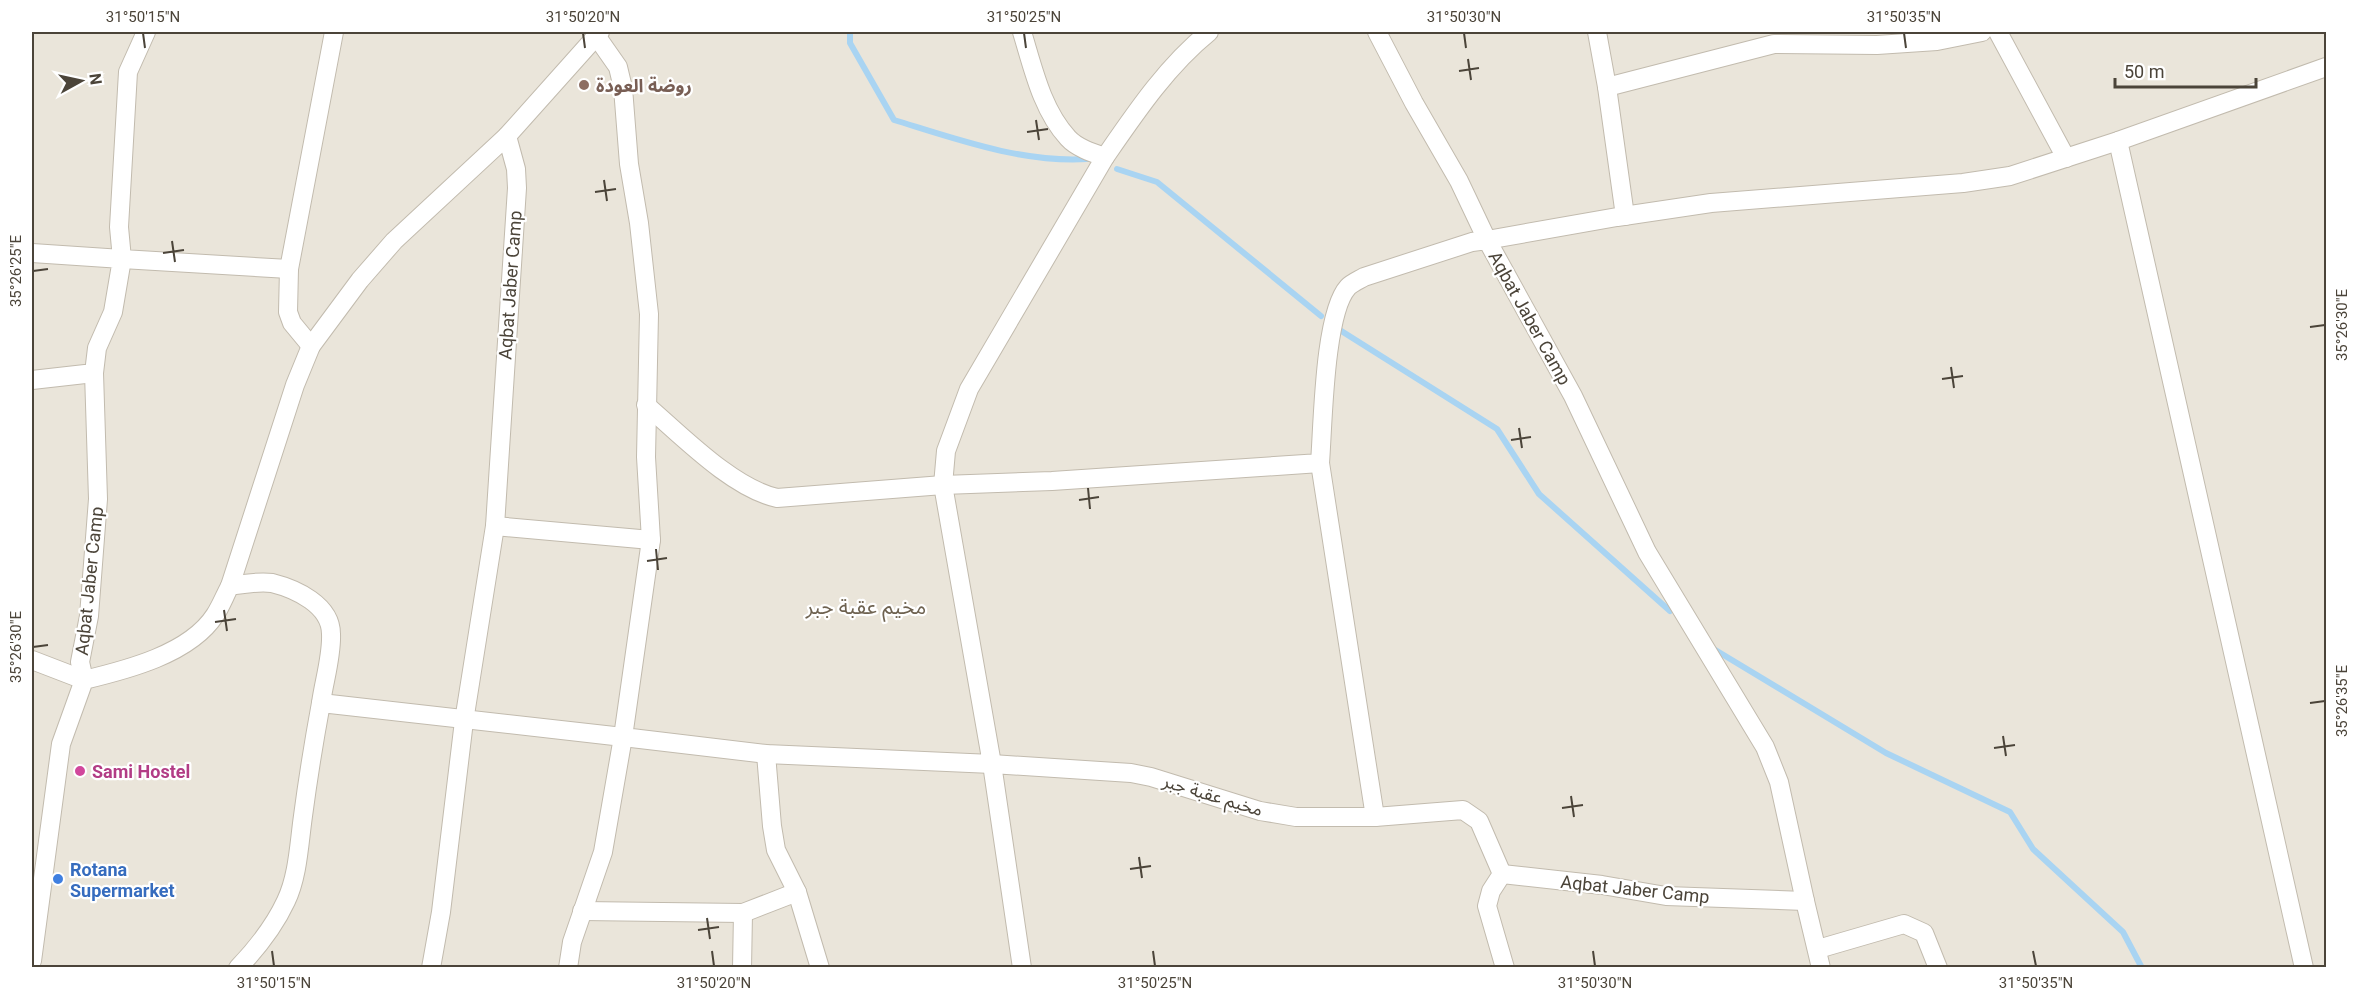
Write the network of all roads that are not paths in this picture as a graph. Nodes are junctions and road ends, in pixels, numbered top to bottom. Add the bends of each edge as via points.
1 (146, 32) edge
2 (334, 32) edge
3 (1022, 32) edge
4 (1209, 32) edge
5 (1377, 32) edge
6 (1597, 32) edge
7 (1982, 32) edge
8 (1998, 32) edge
9 (598, 34) edge
10 (1772, 38) edge
11 (2326, 67) edge
12 (1607, 87) junction
13 (507, 136) junction
14 (2118, 141) junction
15 (1106, 157) junction
16 (2066, 158) junction
17 (1624, 216) junction
18 (1486, 240) junction
19 (32, 253) edge
20 (122, 259) junction
21 (289, 269) junction
22 (311, 346) junction
23 (94, 373) junction
24 (32, 380) edge
25 (646, 405) junction
26 (1320, 463) junction
27 (943, 484) junction
28 (495, 526) junction
29 (651, 540) junction
30 (230, 586) junction
31 (32, 660) edge
32 (84, 680) junction
33 (321, 703) junction
34 (464, 721) junction
35 (623, 737) junction
36 (766, 754) junction
37 (992, 764) junction
38 (1375, 817) junction
39 (1502, 874) junction
40 (797, 891) junction
41 (1805, 901) junction
42 (582, 911) junction
43 (744, 913) junction
44 (1819, 958) edge
45 (32, 961) edge
46 (238, 968) edge
47 (431, 968) edge
48 (568, 968) edge
49 (742, 968) edge
50 (820, 968) edge
51 (1022, 968) edge
52 (1505, 968) edge
53 (1938, 968) edge
54 (2304, 968) edge

1 - 20 street, Aqbat Jaber Camp via 128,72 119,227
2 - 21 street
3 - 15 street via 1045,101 1057,123 1069,140
4 - 15 street via 1189,48 1149,94
5 - 18 street via 1459,181
6 - 12 street
7 - 10 street via 1937,41 1877,45
8 - 16 street
9 - 13 street
9 - 25 street via 618,67 623,88 649,314
10 - 12 street
11 - 14 street
12 - 17 street
13 - 22 street, Aqbat Jaber Camp via 394,241
13 - 28 street, Aqbat Jaber Camp via 517,188
14 - 16 street
14 - 54 street
15 - 27 street via 969,389 946,451
16 - 17 street via 2010,176 1963,183 1711,203
17 - 18 street
18 - 26 street, Aqbat Jaber Camp via 1349,286 1342,297 1328,350
18 - 41 street, Aqbat Jaber Camp via 1573,396 1647,552 1765,747 1779,782
19 - 20 street
20 - 21 street
20 - 23 street, Aqbat Jaber Camp via 113,312 97,348
21 - 22 street via 288,312
22 - 30 street, Aqbat Jaber Camp
23 - 24 street
23 - 32 street, Aqbat Jaber Camp via 98,499 89,616 80,662
25 - 27 street via 740,483 764,495 790,498
25 - 29 street
26 - 27 street via 1052,481
26 - 38 street
27 - 37 street
28 - 29 street
28 - 34 street, Aqbat Jaber Camp
29 - 35 street
30 - 32 street, Aqbat Jaber Camp via 215,616 197,636 180,647 123,670
30 - 33 street via 271,583 312,600 323,611 331,634
31 - 32 street, Aqbat Jaber Camp
32 - 45 street, Aqbat Jaber Camp via 62,744
33 - 34 street
33 - 46 street via 287,899 273,926
34 - 35 street
34 - 47 street, Aqbat Jaber Camp
35 - 36 street, مخيم عقبة جبر
35 - 42 street via 603,852
36 - 37 street, مخيم عقبة جبر
36 - 40 street via 776,850
37 - 38 street, مخيم عقبة جبر via 1131,773 1260,811 1296,817
37 - 51 street
38 - 39 street, مخيم عقبة جبر via 1463,810 1479,821
39 - 41 street, Aqbat Jaber Camp via 1666,896
39 - 52 street via 1487,906
40 - 43 street
40 - 50 street
41 - 44 street, Aqbat Jaber Camp
42 - 43 street
42 - 48 street
43 - 49 street
44 - 53 street via 1904,924 1924,933

